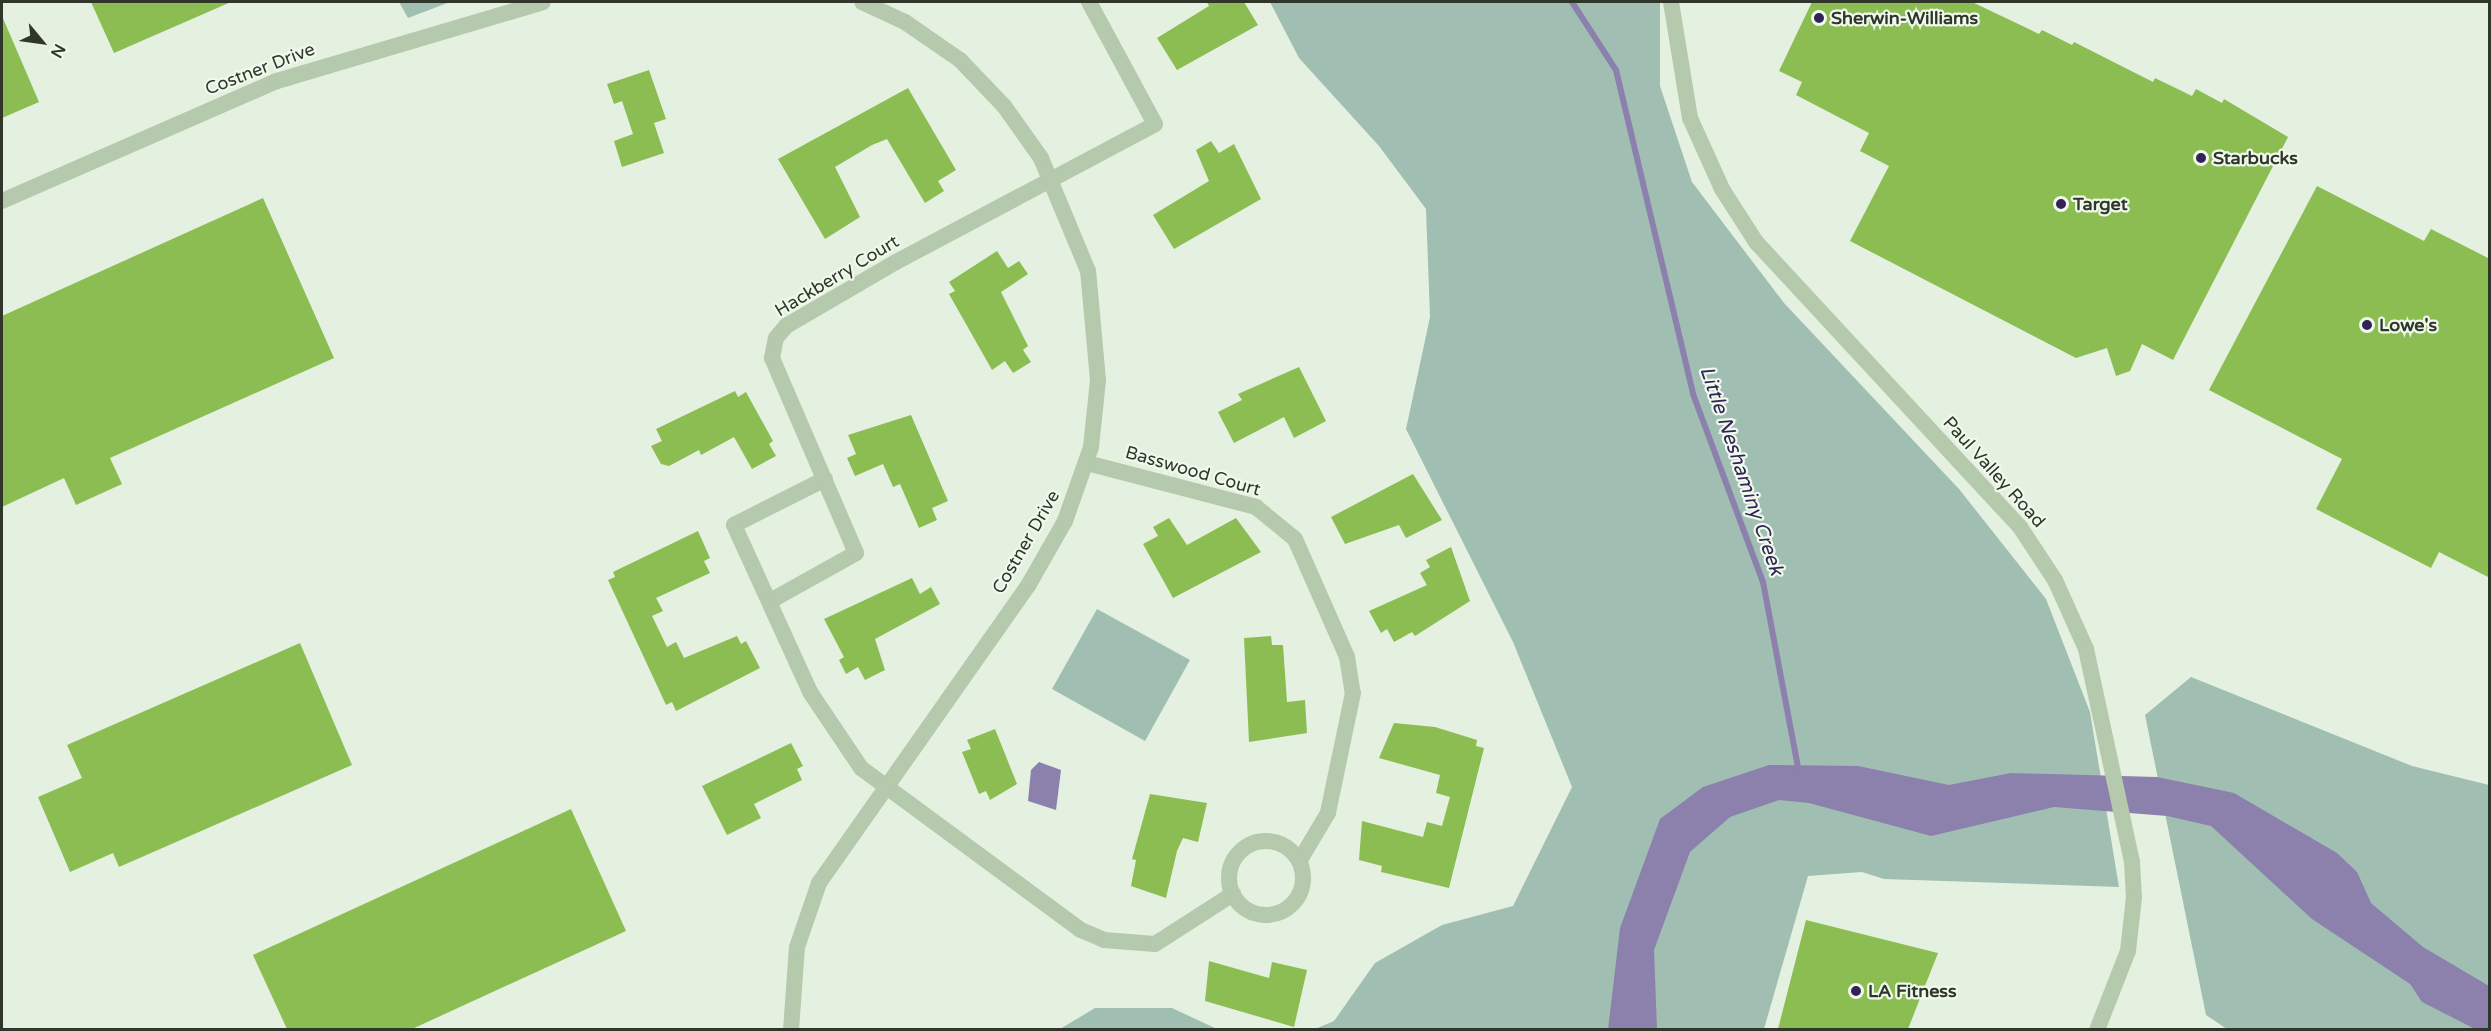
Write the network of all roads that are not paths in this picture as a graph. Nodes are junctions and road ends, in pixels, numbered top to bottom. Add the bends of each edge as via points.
1 (543, 2) edge
2 (862, 2) edge
3 (1089, 2) edge
4 (1671, 2) edge
5 (1052, 177) junction
6 (2, 201) edge
7 (1087, 463) junction
8 (825, 479) junction
9 (772, 600) junction
10 (883, 786) junction
11 (1300, 860) junction
12 (1233, 894) junction
13 (791, 1029) edge
14 (2097, 1029) edge

1 - 6 street, Costner Drive via 277,81
2 - 5 street, Costner Drive via 905,22 979,78
3 - 5 street, Hackberry Court via 1155,124
4 - 14 street, Paul Valley Road via 1690,118 1722,189 1756,242 1806,300 2033,544 2086,649 2132,861 2128,951
5 - 7 street, Costner Drive via 1082,249 1096,308 1098,380
5 - 8 street, Hackberry Court via 786,326 776,338 772,358
7 - 10 street, Costner Drive via 1065,521 1029,584
7 - 11 street, Basswood Court via 1256,507 1295,539 1347,657 1353,693 1328,813
8 - 9 street, Hackberry Court via 856,553
8 - 9 street via 734,525
9 - 10 street via 785,644 810,692 844,747
10 - 12 street via 1081,930 1104,940 1155,944
10 - 13 street, Costner Drive via 819,883 797,947
11 - 12 street via 1289,848 1258,841 1233,862
11 - 12 street via 1300,893 1275,914 1251,910

